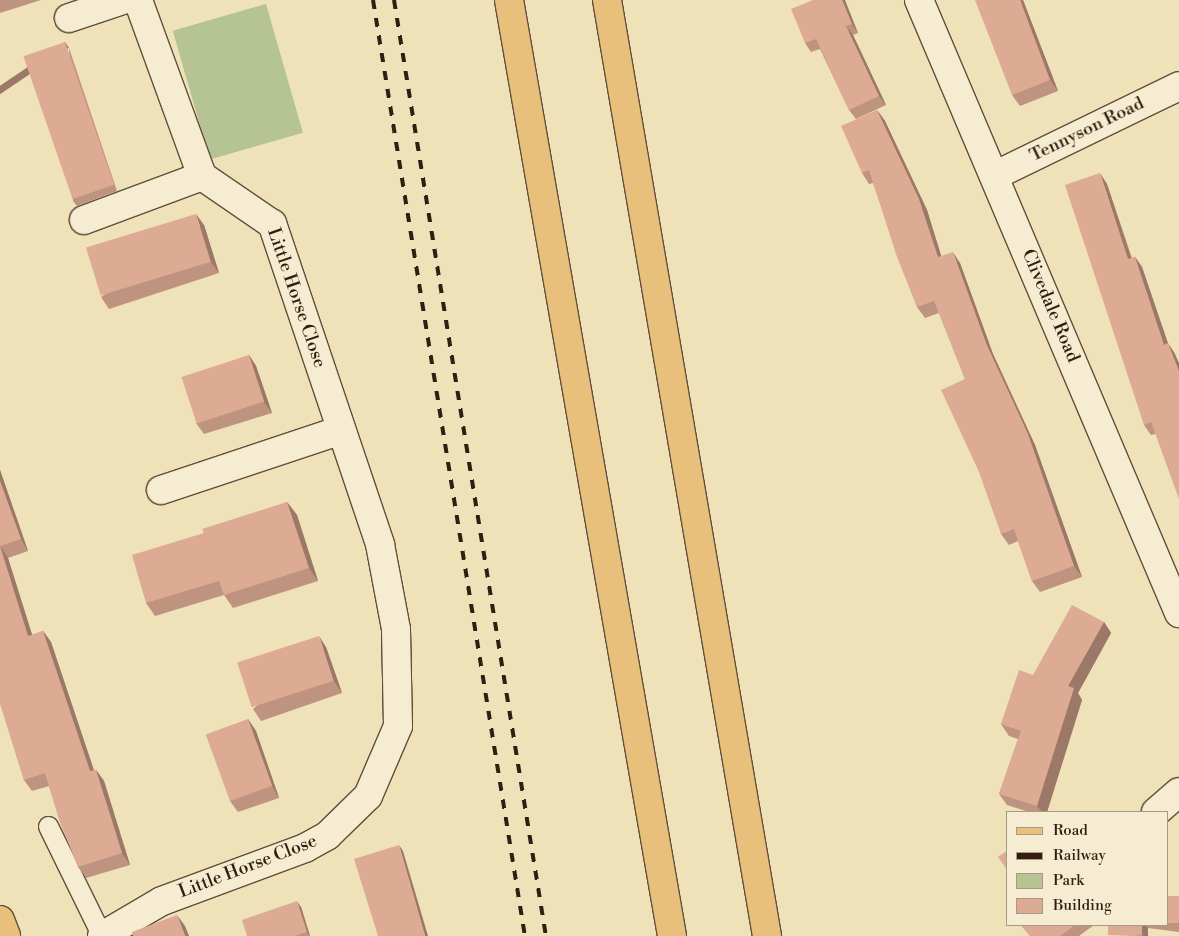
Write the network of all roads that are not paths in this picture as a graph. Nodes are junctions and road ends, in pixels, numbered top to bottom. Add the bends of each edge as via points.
1 (123, 0) edge
2 (138, 0) edge
3 (509, 0) edge
4 (607, 0) edge
5 (919, 0) edge
6 (69, 18) dead end
7 (1179, 86) edge
8 (996, 174) junction
9 (202, 176) junction
10 (84, 220) dead end
11 (341, 430) junction
12 (161, 490) dead end
13 (1179, 613) edge
14 (1179, 792) edge
15 (1157, 811) edge
16 (48, 826) dead end
17 (0, 920) edge
18 (6, 936) edge
19 (102, 936) edge
20 (672, 936) edge
21 (767, 936) edge

1 - 6 street
2 - 9 street
3 - 20 main road
4 - 21 main road
5 - 8 street, Clivedale Road
7 - 8 street, Tennyson Road
8 - 13 street, Clivedale Road
9 - 10 street
9 - 11 street, Little Horse Close via 272,224
11 - 12 street
11 - 19 street, Little Horse Close via 380,544 396,629 398,726 368,796 328,834 305,848 162,901
14 - 15 street
16 - 19 lane, Little Horse Close
17 - 18 main road

